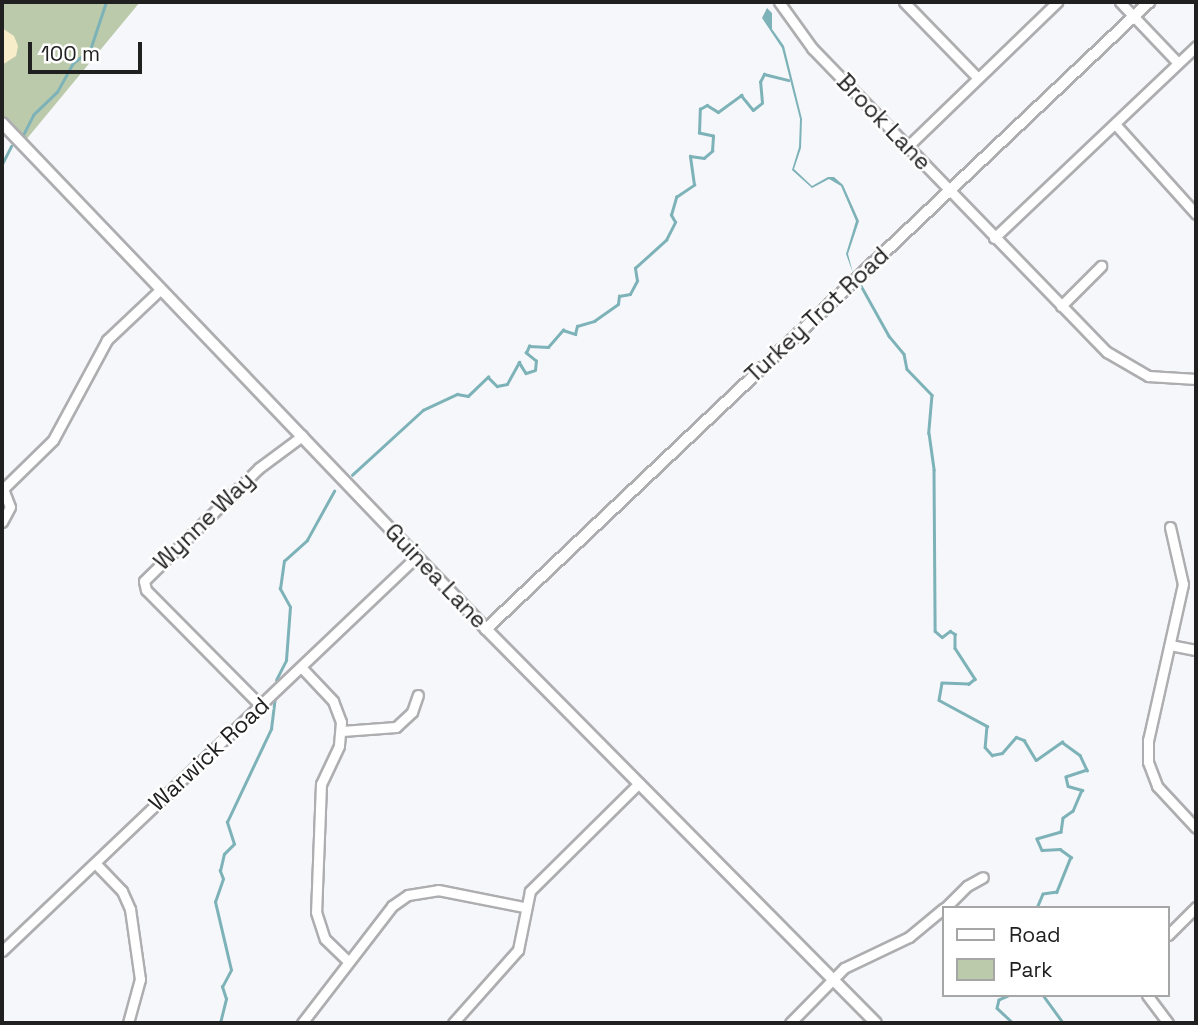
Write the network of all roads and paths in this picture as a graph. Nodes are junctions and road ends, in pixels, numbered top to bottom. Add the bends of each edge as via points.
1 (779, 2) edge
2 (904, 2) edge
3 (1057, 2) edge
4 (1120, 2) edge
5 (1149, 2) edge
6 (1133, 16) junction
7 (1196, 46) edge
8 (1178, 63) junction
9 (977, 77) junction
10 (2, 123) edge
11 (1115, 124) junction
12 (907, 147) junction
13 (950, 190) junction
14 (1196, 214) edge
15 (994, 238) junction
16 (1101, 267) dead end
17 (161, 289) junction
18 (1061, 306) junction
19 (1196, 379) edge
20 (302, 436) junction
21 (3, 487) edge
22 (2, 522) edge
23 (1170, 527) dead end
24 (417, 556) junction
25 (486, 629) junction
26 (1170, 645) junction
27 (1196, 650) edge
28 (301, 667) junction
29 (418, 695) dead end
30 (260, 705) junction
31 (342, 731) junction
32 (638, 784) junction
33 (1196, 828) edge
34 (95, 863) junction
35 (983, 877) dead end
36 (946, 906) edge
37 (1196, 906) edge
38 (524, 907) junction
39 (942, 910) edge
40 (1170, 933) edge
41 (2, 951) edge
42 (348, 961) junction
43 (833, 980) junction
44 (1148, 997) edge
45 (128, 1023) edge
46 (302, 1023) edge
47 (453, 1023) edge
48 (790, 1023) edge
49 (876, 1023) edge
50 (1168, 1023) edge

1 - 12 street, Brook Lane via 812,48
2 - 9 street
3 - 9 street
4 - 6 street
5 - 6 street, Turkey Trot Road
6 - 8 street
6 - 13 street, Turkey Trot Road
7 - 8 street
8 - 11 street
9 - 12 street
10 - 17 street, Guinea Lane
11 - 14 street
11 - 15 street
12 - 13 street, Brook Lane
13 - 15 street, Brook Lane
13 - 25 street, Turkey Trot Road
15 - 18 street, Brook Lane
16 - 18 street
17 - 20 street, Guinea Lane
17 - 21 street via 107,341 54,439
18 - 19 street, Brook Lane via 1124,365 1155,378
20 - 24 street, Guinea Lane
20 - 30 street, Wynne Way via 259,468 144,581 146,590
21 - 22 street via 10,507
23 - 26 street via 1183,584
24 - 25 street, Guinea Lane
24 - 28 street, Warwick Road
25 - 32 street, Guinea Lane
26 - 27 street
26 - 33 street via 1148,762 1157,786
28 - 30 street, Warwick Road
28 - 31 street via 333,701
29 - 31 street via 412,712 396,727
30 - 34 street, Warwick Road
31 - 42 street via 321,784 316,912 325,939
32 - 38 street via 541,878
32 - 43 street, Guinea Lane
34 - 41 street, Warwick Road
34 - 45 street via 122,891 130,909 140,979
35 - 36 street
37 - 40 street
38 - 42 street via 438,890 415,892 393,906
38 - 47 street via 518,950
39 - 43 street via 922,929 852,963
42 - 46 street
43 - 48 street
43 - 49 street, Guinea Lane
44 - 50 street

